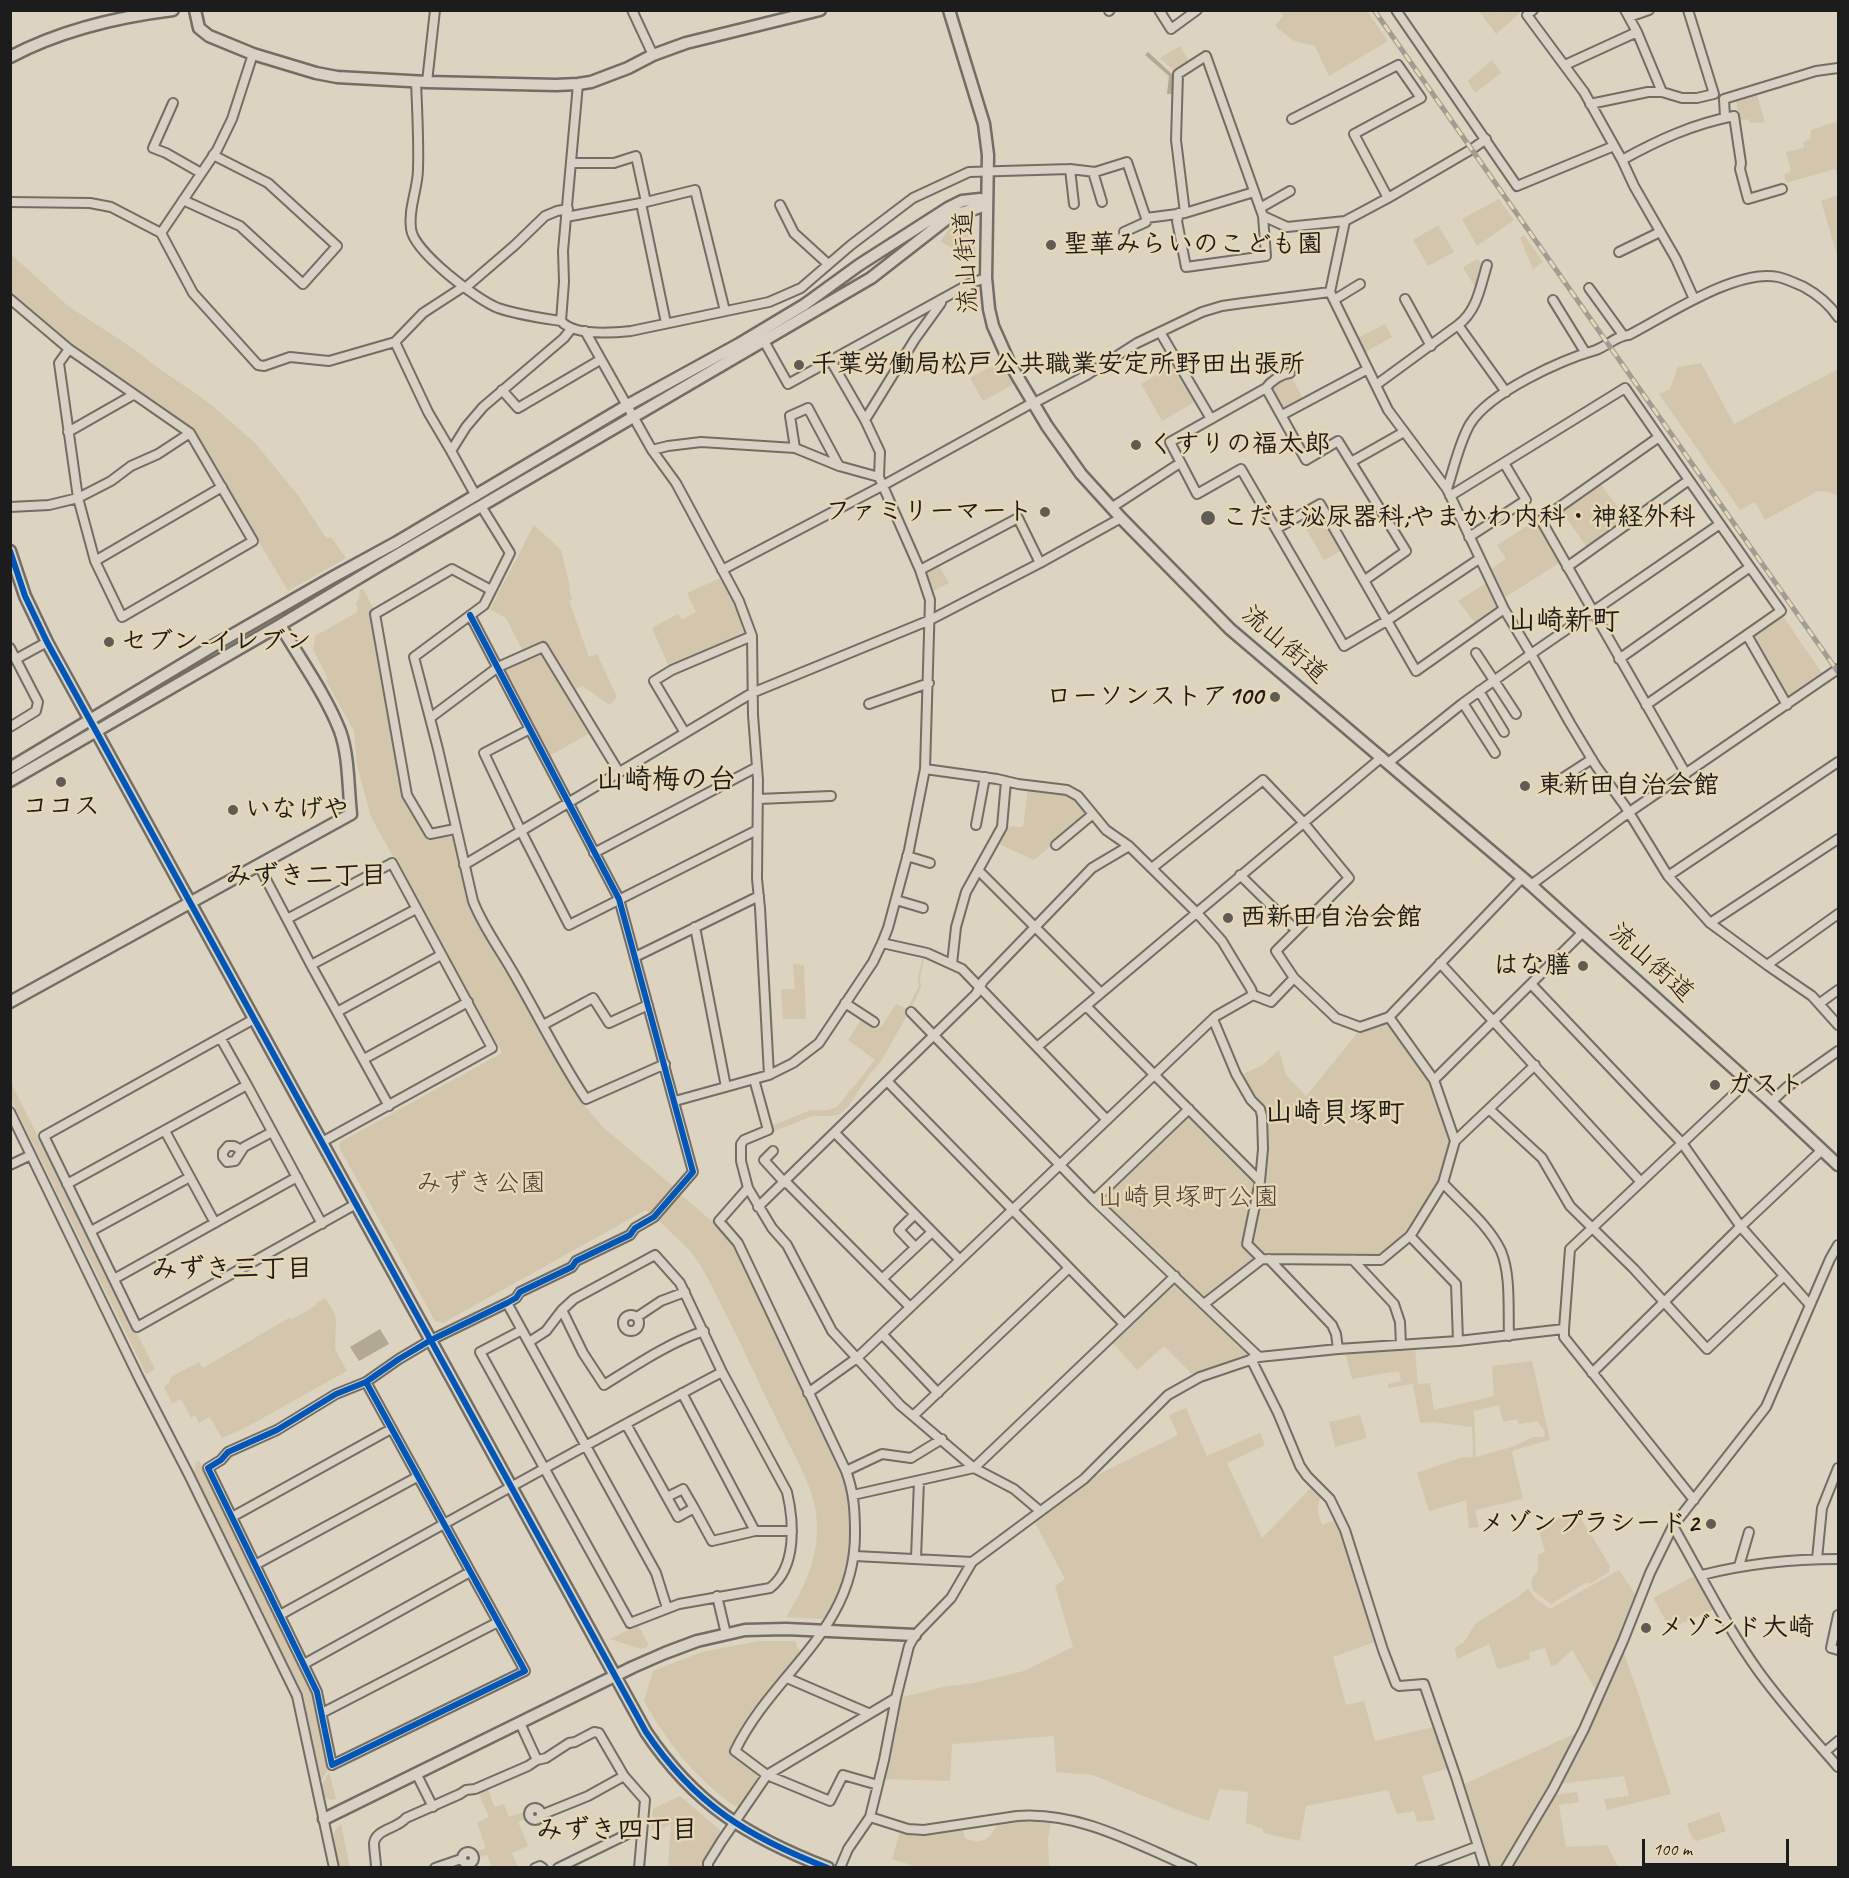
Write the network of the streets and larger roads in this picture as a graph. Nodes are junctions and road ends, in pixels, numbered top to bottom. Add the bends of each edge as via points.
1 (173, 10) edge
2 (195, 10) edge
3 (435, 10) edge
4 (632, 10) edge
5 (819, 10) edge
6 (949, 10) edge
7 (1159, 10) edge
8 (1197, 10) edge
9 (1396, 10) edge
10 (1649, 10) edge
11 (1688, 10) edge
12 (1527, 12) edge
13 (128, 14) edge
14 (1627, 14) edge
15 (1637, 32) junction
16 (253, 54) junction
17 (653, 55) junction
18 (10, 57) edge
19 (1565, 65) junction
20 (1839, 68) edge
21 (421, 82) junction
22 (578, 84) junction
23 (1662, 92) junction
24 (173, 103) dead end
25 (1590, 104) junction
26 (1725, 117) junction
27 (1292, 119) dead end
28 (1486, 139) junction
29 (1614, 146) junction
30 (213, 155) junction
31 (1622, 160) junction
32 (572, 163) junction
33 (987, 170) junction
34 (1070, 170) junction
35 (1093, 172) junction
36 (201, 173) junction
37 (1782, 189) dead end
38 (1290, 190) dead end
39 (1254, 192) junction
40 (1388, 198) junction
41 (183, 200) junction
42 (10, 202) edge
43 (644, 202) junction
44 (1102, 202) dead end
45 (986, 204) junction
46 (1074, 204) dead end
47 (780, 205) dead end
48 (1262, 212) junction
49 (567, 213) junction
50 (1182, 213) junction
51 (1146, 218) junction
52 (1345, 221) junction
53 (161, 232) junction
54 (1124, 232) dead end
55 (1660, 232) junction
56 (1619, 252) dead end
57 (828, 264) junction
58 (1487, 266) dead end
59 (987, 278) junction
60 (1360, 284) dead end
61 (464, 287) junction
62 (801, 288) junction
63 (1589, 288) dead end
64 (1330, 292) junction
65 (10, 299) edge
66 (943, 299) junction
67 (1405, 299) dead end
68 (1694, 299) junction
69 (1334, 300) junction
70 (1553, 300) dead end
71 (809, 301) junction
72 (725, 310) junction
73 (912, 317) junction
74 (1839, 317) edge
75 (561, 321) junction
76 (666, 323) junction
77 (1458, 325) junction
78 (571, 329) junction
79 (585, 331) junction
80 (921, 332) junction
81 (1160, 332) junction
82 (1623, 335) junction
83 (764, 341) junction
84 (395, 342) junction
85 (1431, 346) junction
86 (69, 349) junction
87 (1585, 352) junction
88 (600, 360) junction
89 (831, 361) junction
90 (1368, 369) junction
91 (1290, 373) dead end
92 (1376, 385) junction
93 (1266, 388) junction
94 (502, 390) junction
95 (1506, 392) junction
96 (133, 395) junction
97 (1034, 402) junction
98 (626, 406) junction
99 (1282, 415) junction
100 (634, 418) junction
101 (1211, 419) junction
102 (865, 420) junction
103 (68, 432) junction
104 (1404, 432) junction
105 (190, 433) junction
106 (1659, 437) junction
107 (795, 448) junction
108 (652, 450) junction
109 (451, 451) junction
110 (1351, 462) junction
111 (1180, 463) junction
112 (1504, 463) junction
113 (839, 466) junction
114 (1689, 480) junction
115 (880, 481) junction
116 (222, 487) junction
117 (1449, 493) junction
118 (78, 498) junction
119 (478, 501) junction
120 (10, 507) edge
121 (1111, 508) junction
122 (1120, 518) junction
123 (1720, 524) junction
124 (1276, 530) junction
125 (1469, 537) junction
126 (10, 551) edge
127 (1479, 559) junction
128 (95, 561) junction
129 (1040, 563) junction
130 (1567, 567) junction
131 (1750, 567) junction
132 (722, 570) junction
133 (920, 570) junction
134 (15, 580) edge
135 (1365, 580) junction
136 (491, 590) junction
137 (1504, 609) junction
138 (1592, 613) junction
139 (470, 615) junction
140 (930, 620) junction
141 (1388, 620) junction
142 (280, 625) junction
143 (1747, 635) junction
144 (752, 636) junction
145 (47, 642) junction
146 (10, 648) edge
147 (1476, 653) dead end
148 (1531, 654) junction
149 (16, 658) junction
150 (1619, 659) junction
151 (498, 667) junction
152 (1839, 669) edge
153 (1495, 680) junction
154 (928, 683) junction
155 (1479, 691) junction
156 (752, 693) junction
157 (1463, 703) junction
158 (869, 704) dead end
159 (1646, 705) junction
160 (1787, 705) junction
161 (1516, 714) dead end
162 (430, 718) junction
163 (89, 719) junction
164 (10, 727) edge
165 (530, 729) junction
166 (96, 732) junction
167 (1504, 732) dead end
168 (685, 733) junction
169 (1495, 753) dead end
170 (1592, 759) junction
171 (1385, 760) junction
172 (1839, 762) edge
173 (757, 767) junction
174 (10, 768) edge
175 (925, 769) junction
176 (620, 772) junction
177 (1686, 774) junction
178 (985, 777) junction
179 (10, 781) edge
180 (1006, 781) junction
181 (1558, 781) dead end
182 (831, 796) dead end
183 (758, 799) junction
184 (568, 803) junction
185 (1628, 813) junction
186 (1093, 814) junction
187 (1303, 822) junction
188 (976, 825) dead end
189 (455, 829) junction
190 (757, 830) junction
191 (521, 831) junction
192 (1839, 839) edge
193 (1056, 845) dead end
194 (1129, 846) junction
195 (594, 853) junction
196 (907, 856) junction
197 (930, 863) dead end
198 (464, 865) junction
199 (259, 866) junction
200 (1152, 868) junction
201 (978, 870) junction
202 (1240, 875) junction
203 (1668, 876) junction
204 (1527, 881) junction
205 (759, 896) junction
206 (619, 899) junction
207 (896, 900) junction
208 (191, 903) junction
209 (923, 908) dead end
210 (416, 909) junction
211 (1197, 913) junction
212 (1839, 914) edge
213 (287, 919) junction
214 (1710, 923) junction
215 (695, 927) junction
216 (1035, 927) junction
217 (1296, 930) junction
218 (1583, 932) junction
219 (882, 944) junction
220 (441, 955) junction
221 (635, 957) junction
222 (1440, 963) junction
223 (952, 964) junction
224 (1767, 965) junction
225 (311, 966) junction
226 (1294, 978) junction
227 (1531, 984) junction
228 (979, 988) junction
229 (1839, 990) edge
230 (1101, 993) junction
231 (1253, 995) junction
232 (10, 1002) edge
233 (468, 1002) junction
234 (1821, 1003) junction
235 (845, 1004) junction
236 (648, 1005) junction
237 (1086, 1006) junction
238 (337, 1012) junction
239 (911, 1012) dead end
240 (1389, 1017) junction
241 (254, 1019) junction
242 (1213, 1019) junction
243 (874, 1022) dead end
244 (1493, 1022) junction
245 (543, 1025) junction
246 (1839, 1025) edge
247 (934, 1036) junction
248 (221, 1038) junction
249 (1036, 1047) junction
250 (1839, 1051) edge
251 (364, 1059) junction
252 (665, 1064) junction
253 (1535, 1065) junction
254 (768, 1075) junction
255 (1154, 1076) junction
256 (754, 1079) junction
257 (1434, 1080) junction
258 (888, 1081) junction
259 (1748, 1081) junction
260 (247, 1085) junction
261 (726, 1087) junction
262 (675, 1101) junction
263 (1771, 1101) junction
264 (389, 1106) junction
265 (1189, 1109) junction
266 (1490, 1110) junction
267 (10, 1112) edge
268 (1107, 1120) junction
269 (165, 1131) junction
270 (272, 1132) junction
271 (835, 1133) junction
272 (1455, 1141) junction
273 (322, 1142) junction
274 (1682, 1143) junction
275 (241, 1150) dead end
276 (773, 1150) dead end
277 (1822, 1150) junction
278 (31, 1155) junction
279 (10, 1165) edge
280 (1839, 1165) edge
281 (1060, 1166) junction
282 (190, 1177) junction
283 (297, 1177) junction
284 (1260, 1181) junction
285 (786, 1182) junction
286 (1641, 1182) junction
287 (1443, 1183) junction
288 (67, 1184) junction
289 (748, 1188) junction
290 (1094, 1200) junction
291 (356, 1204) junction
292 (758, 1207) junction
293 (1012, 1209) junction
294 (915, 1214) junction
295 (215, 1223) junction
296 (322, 1224) junction
297 (1593, 1227) junction
298 (1741, 1227) junction
299 (91, 1231) junction
300 (932, 1232) junction
301 (1410, 1236) junction
302 (1839, 1245) edge
303 (915, 1247) junction
304 (959, 1259) junction
305 (1266, 1260) junction
306 (1353, 1260) junction
307 (1069, 1268) junction
308 (1175, 1276) junction
309 (1784, 1276) junction
310 (114, 1279) junction
311 (882, 1279) junction
312 (685, 1292) junction
313 (1664, 1301) junction
314 (507, 1303) junction
315 (1204, 1304) junction
316 (1810, 1305) junction
317 (910, 1307) junction
318 (562, 1310) junction
319 (637, 1317) dead end
320 (1124, 1324) junction
321 (1564, 1329) junction
322 (522, 1330) junction
323 (704, 1330) junction
324 (882, 1334) junction
325 (1509, 1336) junction
326 (431, 1340) junction
327 (1458, 1341) junction
328 (529, 1342) junction
329 (1401, 1345) junction
330 (1338, 1348) junction
331 (858, 1358) junction
332 (1255, 1358) junction
333 (722, 1371) junction
334 (1592, 1373) junction
335 (366, 1382) junction
336 (682, 1393) junction
337 (808, 1393) junction
338 (938, 1394) junction
339 (913, 1416) junction
340 (626, 1424) junction
341 (391, 1429) junction
342 (942, 1439) junction
343 (586, 1446) junction
344 (974, 1468) junction
345 (1839, 1468) edge
346 (545, 1469) junction
347 (846, 1471) junction
348 (417, 1477) junction
349 (919, 1481) junction
350 (512, 1487) junction
351 (853, 1495) junction
352 (668, 1497) junction
353 (1694, 1500) junction
354 (694, 1508) junction
355 (1040, 1511) junction
356 (232, 1516) junction
357 (444, 1524) junction
358 (1673, 1526) junction
359 (755, 1531) junction
360 (792, 1531) junction
361 (1749, 1533) dead end
362 (855, 1556) junction
363 (916, 1558) junction
364 (1817, 1559) junction
365 (1839, 1559) edge
366 (972, 1562) junction
367 (255, 1565) junction
368 (1739, 1566) junction
369 (470, 1572) junction
370 (1702, 1575) junction
371 (717, 1596) junction
372 (667, 1608) junction
373 (280, 1615) junction
374 (1839, 1615) edge
375 (498, 1622) junction
376 (825, 1630) junction
377 (726, 1634) junction
378 (915, 1635) junction
379 (1839, 1650) edge
380 (304, 1664) junction
381 (615, 1676) junction
382 (787, 1678) junction
383 (896, 1698) junction
384 (322, 1713) junction
385 (868, 1713) junction
386 (520, 1723) junction
387 (1839, 1741) edge
388 (1826, 1752) junction
389 (537, 1760) junction
390 (1839, 1767) edge
391 (416, 1773) junction
392 (767, 1775) junction
393 (624, 1776) junction
394 (878, 1785) junction
395 (433, 1807) junction
396 (541, 1815) dead end
397 (870, 1817) junction
398 (324, 1819) junction
399 (734, 1822) junction
400 (642, 1827) junction
401 (1478, 1846) junction
402 (462, 1858) dead end
403 (334, 1868) edge
404 (376, 1868) edge
405 (435, 1868) edge
406 (535, 1868) edge
407 (543, 1868) edge
408 (558, 1868) edge
409 (639, 1868) edge
410 (708, 1868) edge
411 (828, 1868) edge
412 (840, 1868) edge
413 (1192, 1868) edge
414 (1419, 1868) edge
415 (1485, 1868) edge
416 (1506, 1868) edge

1 - 13 street
2 - 16 street via 202,32
3 - 21 street
4 - 17 street
5 - 17 street via 701,38
6 - 33 street, 流山街道 via 984,124
7 - 8 street via 1171,28
9 - 28 street
10 - 14 street
11 - 23 street via 1714,94 1682,98
12 - 19 street
13 - 18 street via 43,41
14 - 15 street
15 - 19 street
15 - 23 street
16 - 21 street via 337,77
16 - 30 street via 232,119
17 - 22 street via 604,78
19 - 25 street
20 - 26 street via 1816,70 1724,99
21 - 22 street
21 - 61 street via 418,171 411,230 427,254
22 - 32 street
23 - 25 street
24 - 36 street via 153,148
25 - 29 street
26 - 31 street via 1686,128
26 - 37 street via 1734,116 1748,199
27 - 40 street via 1398,64 1421,98 1354,134
28 - 29 street via 1517,186
28 - 40 street
29 - 31 street
30 - 36 street
30 - 41 street via 268,183 338,246 303,284 240,226
31 - 55 street
32 - 43 street via 614,163 636,156
32 - 49 street
33 - 34 street
33 - 45 street, 流山街道
33 - 57 street via 969,172 913,198
34 - 35 street
34 - 46 street
35 - 44 street
35 - 51 street via 1127,162
36 - 41 street
38 - 48 street
39 - 48 street
39 - 50 street
39 - 50 street via 1206,56 1178,74 1176,140
40 - 52 street
41 - 53 street
42 - 53 street via 111,207
43 - 49 street
43 - 72 street via 695,190
43 - 76 street
45 - 59 street, 流山街道
45 - 71 street via 971,199 954,205
45 - 83 street via 948,218 871,278
47 - 57 street via 794,233
48 - 50 street via 1266,256 1186,267 1177,221
48 - 52 street via 1287,227
49 - 61 street via 557,211 545,216
49 - 75 street
50 - 51 street
51 - 54 street via 1146,222
52 - 64 street
53 - 84 street via 193,292 258,365 290,357 329,361
55 - 56 street
55 - 68 street
57 - 62 street
58 - 77 street via 1474,307
59 - 66 street
59 - 97 street, 流山街道 via 993,326 1010,364
60 - 69 street
61 - 75 street via 499,308
61 - 84 street via 423,314
62 - 71 street
62 - 72 street via 769,302
63 - 82 street
64 - 69 street
64 - 81 street via 1222,306
65 - 86 street
66 - 73 street
66 - 80 street
67 - 85 street
68 - 74 street via 1738,281 1776,276 1808,290
68 - 82 street
69 - 90 street
70 - 87 street
71 - 98 street
72 - 76 street
73 - 80 street
73 - 89 street
75 - 78 street
76 - 79 street via 611,333
77 - 85 street
77 - 95 street
78 - 79 street
78 - 94 street
79 - 88 street
80 - 102 street
81 - 97 street
81 - 101 street
82 - 87 street
83 - 89 street via 788,384
83 - 100 street
84 - 109 street
85 - 92 street
86 - 96 street
86 - 103 street via 58,363
87 - 95 street
88 - 94 street via 518,408
88 - 98 street
89 - 102 street
90 - 92 street
90 - 99 street
91 - 93 street
92 - 104 street
93 - 99 street
93 - 101 street
94 - 109 street via 483,406
95 - 117 street via 1478,413 1469,426
96 - 103 street
96 - 105 street
97 - 115 street
97 - 121 street, 流山街道 via 1074,465
98 - 100 street
98 - 119 street
99 - 110 street via 1306,460 1338,441
100 - 108 street
100 - 119 street
101 - 111 street via 1170,442
102 - 115 street via 880,452
103 - 118 street
104 - 110 street
104 - 117 street
105 - 116 street
105 - 118 street
106 - 112 street via 1625,388
106 - 114 street
106 - 130 street via 1541,520
107 - 108 street via 700,442
107 - 113 street
107 - 113 street via 790,416 808,408
108 - 132 street via 676,483
109 - 119 street
110 - 135 street via 1406,551
111 - 121 street
111 - 124 street via 1197,494 1241,469
112 - 117 street
112 - 125 street via 1526,500
113 - 115 street
114 - 123 street
114 - 130 street
115 - 132 street
115 - 133 street
116 - 128 street
116 - 128 street via 253,541 122,617
117 - 125 street
118 - 120 street via 49,505
118 - 128 street
119 - 136 street via 510,553
119 - 142 street
119 - 163 street via 324,581
121 - 122 street, 流山街道
122 - 129 street
122 - 171 street, 流山街道 via 1230,629
123 - 131 street
123 - 138 street
124 - 135 street via 1320,504
124 - 141 street via 1344,646
125 - 127 street
126 - 134 street
127 - 137 street
127 - 141 street
129 - 133 street via 1018,518
129 - 140 street
130 - 138 street
131 - 143 street via 1781,611
131 - 150 street
132 - 144 street
133 - 140 street via 930,600
134 - 145 street
135 - 141 street
136 - 139 street via 484,605
136 - 189 street via 452,569 375,614 407,795 430,834
137 - 141 street via 1416,671
137 - 148 street
138 - 148 street
138 - 150 street
139 - 151 street
139 - 162 street via 414,657
140 - 154 street
140 - 156 street
142 - 166 street
142 - 199 street via 340,731 351,814
143 - 159 street
143 - 160 street
144 - 156 street
144 - 168 street via 654,681
145 - 149 street
145 - 163 street
146 - 149 street
147 - 153 street
148 - 153 street
148 - 170 street
149 - 164 street via 38,702 36,711
150 - 159 street
151 - 162 street
151 - 165 street
151 - 176 street via 543,647
152 - 160 street
153 - 155 street
153 - 161 street
154 - 158 street
154 - 175 street
155 - 157 street
155 - 167 street
156 - 168 street
156 - 173 street
157 - 169 street
157 - 171 street
159 - 177 street
160 - 177 street
162 - 189 street
163 - 166 street
163 - 174 street
165 - 184 street
165 - 191 street via 484,753
166 - 179 street
166 - 208 street
168 - 176 street
170 - 181 street
170 - 185 street
171 - 187 street
171 - 204 street, 流山街道
172 - 203 street
173 - 183 street
173 - 195 street
175 - 178 street
175 - 196 street
176 - 184 street
177 - 185 street
178 - 180 street
178 - 188 street
180 - 186 street via 1067,790 1078,796
180 - 201 street via 1002,827
182 - 183 street
183 - 190 street
184 - 191 street
184 - 195 street
185 - 203 street
185 - 204 street
186 - 193 street
186 - 194 street via 1106,830
187 - 200 street via 1263,780
187 - 202 street
187 - 217 street via 1348,878
189 - 198 street
190 - 205 street
190 - 206 street
191 - 198 street
191 - 206 street via 569,925
192 - 214 street
194 - 200 street
194 - 216 street via 1092,868
195 - 206 street
196 - 197 street
196 - 207 street
198 - 245 street via 480,918
199 - 208 street
199 - 213 street
200 - 211 street
201 - 216 street
201 - 223 street via 960,911
202 - 211 street
202 - 217 street
203 - 214 street
204 - 218 street, 流山街道
204 - 222 street
205 - 215 street
205 - 254 street
206 - 221 street
207 - 209 street
207 - 219 street
208 - 232 street
208 - 241 street
210 - 213 street via 392,863
210 - 220 street
210 - 225 street
211 - 230 street
211 - 231 street via 1222,941
212 - 224 street
213 - 225 street
214 - 224 street
215 - 221 street
215 - 261 street
216 - 228 street
216 - 230 street
217 - 226 street via 1276,951
218 - 227 street
218 - 259 street, 流山街道
219 - 223 street via 927,953
219 - 235 street
220 - 233 street
220 - 238 street
221 - 236 street
222 - 240 street
222 - 244 street
223 - 228 street
224 - 234 street
225 - 238 street
226 - 231 street via 1271,1002
226 - 240 street via 1336,1018 1360,1027
227 - 244 street
227 - 274 street
228 - 247 street
228 - 249 street
229 - 234 street
230 - 237 street
231 - 242 street
233 - 251 street
233 - 264 street via 492,1048
234 - 246 street
235 - 243 street
235 - 254 street via 819,1043 793,1063
236 - 245 street via 609,1023 593,998
236 - 252 street
237 - 249 street
237 - 255 street
238 - 251 street
239 - 247 street
240 - 257 street
241 - 248 street
241 - 273 street
242 - 255 street
242 - 284 street via 1236,1074 1260,1109
244 - 253 street
244 - 257 street
245 - 252 street via 586,1100
247 - 258 street
247 - 281 street
248 - 260 street
248 - 288 street via 44,1136
249 - 268 street
250 - 263 street
251 - 264 street
252 - 262 street
253 - 266 street
253 - 286 street
254 - 256 street
255 - 265 street
255 - 268 street
256 - 261 street
256 - 289 street via 768,1130 741,1144
257 - 272 street
258 - 271 street
258 - 293 street
259 - 263 street, 流山街道
259 - 274 street
260 - 269 street
260 - 270 street
261 - 262 street
262 - 314 street via 693,1172 654,1217 630,1235 576,1261 572,1267
263 - 277 street, 流山街道
264 - 273 street
265 - 284 street
265 - 290 street
266 - 272 street
266 - 297 street via 1542,1158 1570,1206
267 - 278 street
268 - 281 street
269 - 282 street
269 - 288 street
270 - 275 street
270 - 283 street
271 - 285 street
271 - 294 street
272 - 287 street
273 - 291 street
274 - 286 street
274 - 298 street
276 - 285 street via 764,1160
277 - 280 street, 流山街道
277 - 298 street
278 - 279 street
278 - 398 street via 297,1696
281 - 290 street
281 - 293 street
282 - 295 street
282 - 299 street
283 - 295 street
283 - 296 street
284 - 305 street via 1246,1244
285 - 292 street
285 - 311 street
286 - 297 street
287 - 301 street
287 - 325 street via 1488,1231 1501,1252
288 - 299 street
289 - 292 street
289 - 337 street via 719,1221 743,1251
290 - 308 street
291 - 296 street
291 - 326 street
292 - 331 street via 787,1245 832,1331
293 - 304 street
293 - 307 street
294 - 300 street
294 - 303 street via 899,1230
295 - 310 street
296 - 310 street via 137,1326
297 - 313 street
297 - 321 street via 1570,1249
298 - 309 street
298 - 313 street
299 - 310 street
300 - 303 street
300 - 304 street
301 - 306 street via 1381,1260
301 - 327 street via 1456,1284
302 - 316 street
303 - 311 street
304 - 317 street
305 - 306 street
305 - 315 street
305 - 330 street via 1332,1325
306 - 329 street via 1394,1304
307 - 320 street
307 - 338 street
308 - 315 street
308 - 320 street
309 - 313 street via 1707,1349
309 - 316 street
311 - 317 street
312 - 318 street via 655,1255 574,1299
312 - 319 street via 661,1301
312 - 323 street
313 - 334 street
314 - 322 street
314 - 326 street
315 - 332 street
316 - 353 street via 1766,1407
317 - 324 street
318 - 323 street via 604,1384 665,1347
318 - 328 street via 546,1331
320 - 344 street
321 - 325 street
321 - 334 street via 1564,1337
322 - 328 street
322 - 346 street via 480,1352
323 - 333 street
324 - 331 street
324 - 338 street
325 - 327 street
326 - 335 street
326 - 350 street
327 - 329 street
328 - 343 street
329 - 330 street
330 - 332 street
331 - 337 street
331 - 339 street
332 - 355 street via 1200,1377 1168,1395 1084,1479
332 - 401 street via 1300,1466 1330,1499 1346,1530 1396,1684 1424,1684
333 - 336 street
333 - 360 street via 784,1485 791,1507
334 - 353 street
335 - 341 street
335 - 356 street via 228,1452 208,1468
336 - 340 street
336 - 359 street
337 - 347 street
338 - 339 street
339 - 342 street
340 - 343 street
340 - 352 street
341 - 348 street
341 - 356 street
342 - 344 street
342 - 347 street via 911,1458 882,1454
343 - 346 street
343 - 372 street via 656,1573
344 - 349 street
344 - 355 street via 1014,1489
345 - 364 street via 1822,1508
346 - 350 street
346 - 372 street via 630,1623
347 - 351 street
348 - 357 street
348 - 367 street
349 - 351 street
349 - 363 street
350 - 357 street
350 - 381 street
351 - 362 street
352 - 354 street via 683,1489
352 - 354 street via 678,1517
353 - 358 street
354 - 359 street via 712,1541
355 - 366 street
356 - 367 street
357 - 369 street
357 - 373 street
358 - 370 street
358 - 416 street via 1584,1729
359 - 360 street
360 - 371 street via 790,1552 778,1582 770,1588
361 - 368 street
362 - 363 street
362 - 376 street via 843,1599
363 - 366 street
364 - 365 street
364 - 368 street
366 - 378 street via 951,1598
367 - 373 street
368 - 370 street
369 - 375 street
369 - 380 street
370 - 388 street via 1758,1671
371 - 372 street
371 - 377 street
373 - 380 street
374 - 379 street via 1831,1648
375 - 384 street
375 - 384 street via 525,1671 332,1765
376 - 377 street via 765,1629
376 - 378 street
376 - 382 street
377 - 381 street via 665,1653
378 - 383 street
380 - 384 street
381 - 386 street
381 - 399 street via 663,1758 717,1811
382 - 385 street
382 - 392 street via 735,1751
383 - 385 street
383 - 394 street
385 - 392 street
386 - 389 street
386 - 391 street
387 - 388 street
388 - 390 street
389 - 393 street via 594,1732 599,1733
389 - 395 street
391 - 395 street
391 - 398 street
392 - 394 street via 830,1801 843,1775
392 - 399 street
393 - 396 street
393 - 400 street via 645,1800
394 - 397 street
395 - 404 street via 376,1835
397 - 412 street
397 - 413 street via 924,1830 1017,1816 1050,1817 1096,1827
398 - 403 street
399 - 410 street
399 - 411 street via 769,1843
400 - 408 street
400 - 409 street
401 - 414 street
401 - 415 street
402 - 405 street
406 - 407 street

